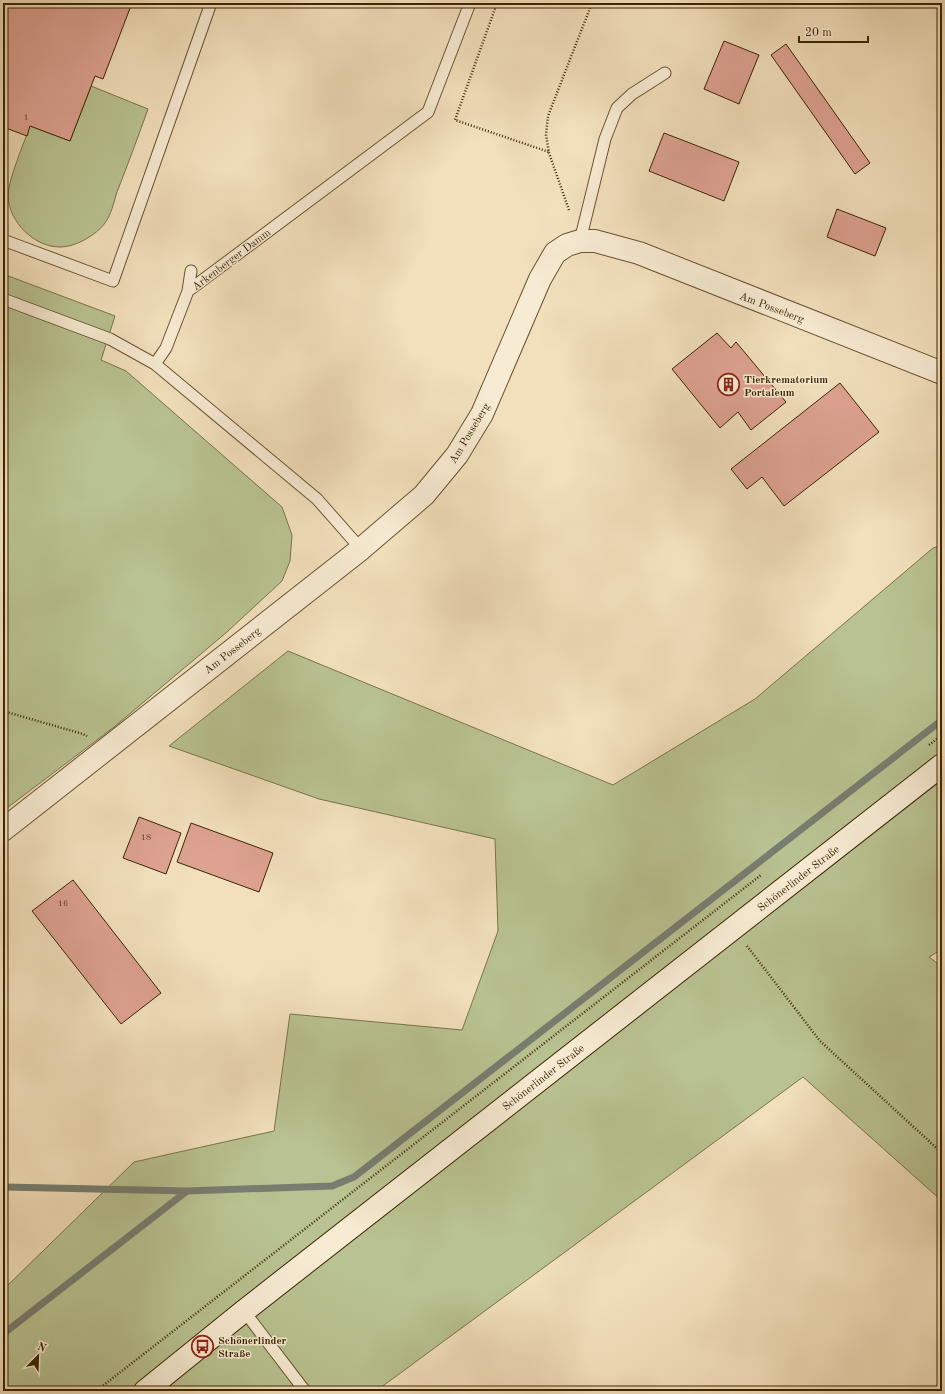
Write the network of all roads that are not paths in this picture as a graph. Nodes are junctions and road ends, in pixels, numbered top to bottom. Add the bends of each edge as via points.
1 (211, 3) edge
2 (470, 3) edge
3 (665, 73) dead end
4 (3, 240) edge
5 (580, 241) junction
6 (191, 271) dead end
7 (188, 291) junction
8 (3, 299) edge
9 (155, 364) junction
10 (942, 374) edge
11 (361, 549) junction
12 (942, 765) edge
13 (3, 830) edge
14 (244, 1311) junction
15 (145, 1391) edge
16 (305, 1391) edge

1 - 4 lane via 113,281
2 - 7 lane, Arkenberger Damm via 428,112
3 - 5 lane via 632,94 617,108 605,139
5 - 10 street, Am Posseberg via 612,244 640,253
5 - 11 street, Am Posseberg via 567,245 555,253 547,266 482,414 457,455 424,495
6 - 7 lane
7 - 9 lane, Arkenberger Damm via 166,348
8 - 9 lane via 110,338
9 - 11 lane via 317,499
11 - 13 street, Am Posseberg
12 - 14 street, Schönerlinder Straße
14 - 15 street, Schönerlinder Straße
14 - 16 lane

